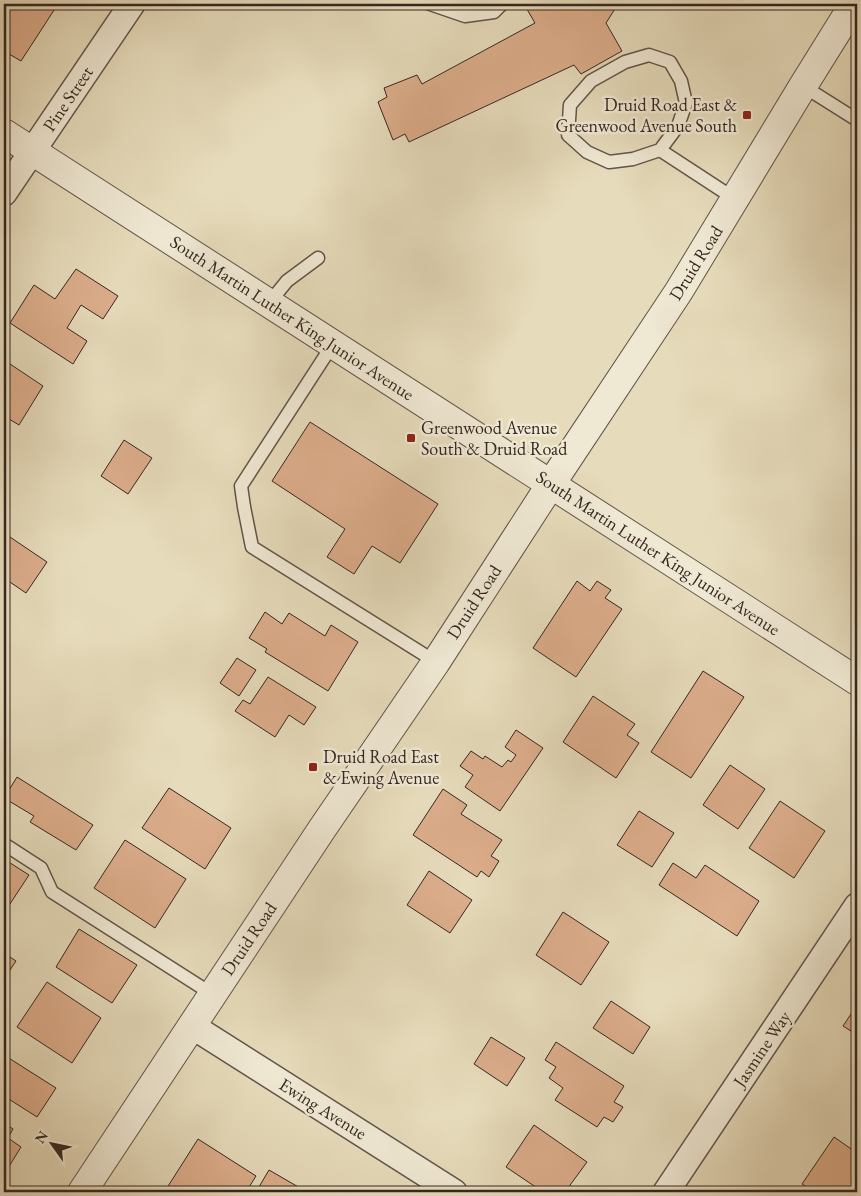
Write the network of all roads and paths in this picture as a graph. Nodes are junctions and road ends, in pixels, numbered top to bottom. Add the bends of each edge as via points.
1 (132, 4) edge
2 (430, 4) edge
3 (502, 4) edge
4 (854, 4) edge
5 (803, 86) junction
6 (857, 120) edge
7 (4, 133) edge
8 (660, 150) junction
9 (32, 151) junction
10 (4, 193) edge
11 (735, 199) junction
12 (318, 258) dead end
13 (269, 304) junction
14 (333, 344) junction
15 (551, 484) junction
16 (436, 662) junction
17 (857, 681) edge
18 (4, 844) edge
19 (857, 906) edge
20 (212, 994) junction
21 (192, 1026) junction
22 (82, 1192) edge
23 (454, 1192) edge
24 (666, 1192) edge

1 - 9 street, Pine Street
2 - 3 lane via 465,16 494,12
4 - 5 street, Druid Road
5 - 6 lane
5 - 11 street, Druid Road
7 - 9 street, South Martin Luther King Junior Avenue
8 - 8 lane via 678,126 686,103 681,81 670,62 649,55 625,62 591,81 570,105 568,135 586,152 609,162 633,160
8 - 11 lane
9 - 10 street, Pine Street
9 - 13 street, South Martin Luther King Junior Avenue
11 - 15 street, Druid Road via 679,291
12 - 13 lane via 287,281
13 - 14 street, South Martin Luther King Junior Avenue
14 - 15 street, South Martin Luther King Junior Avenue
14 - 16 lane via 241,486 252,547
15 - 16 street, Druid Road
15 - 17 street, South Martin Luther King Junior Avenue
16 - 20 street, Druid Road
18 - 20 lane via 40,868 52,892
19 - 24 street, Jasmine Way
20 - 21 street, Druid Road
21 - 22 street, Druid Road
21 - 23 street, Ewing Avenue

